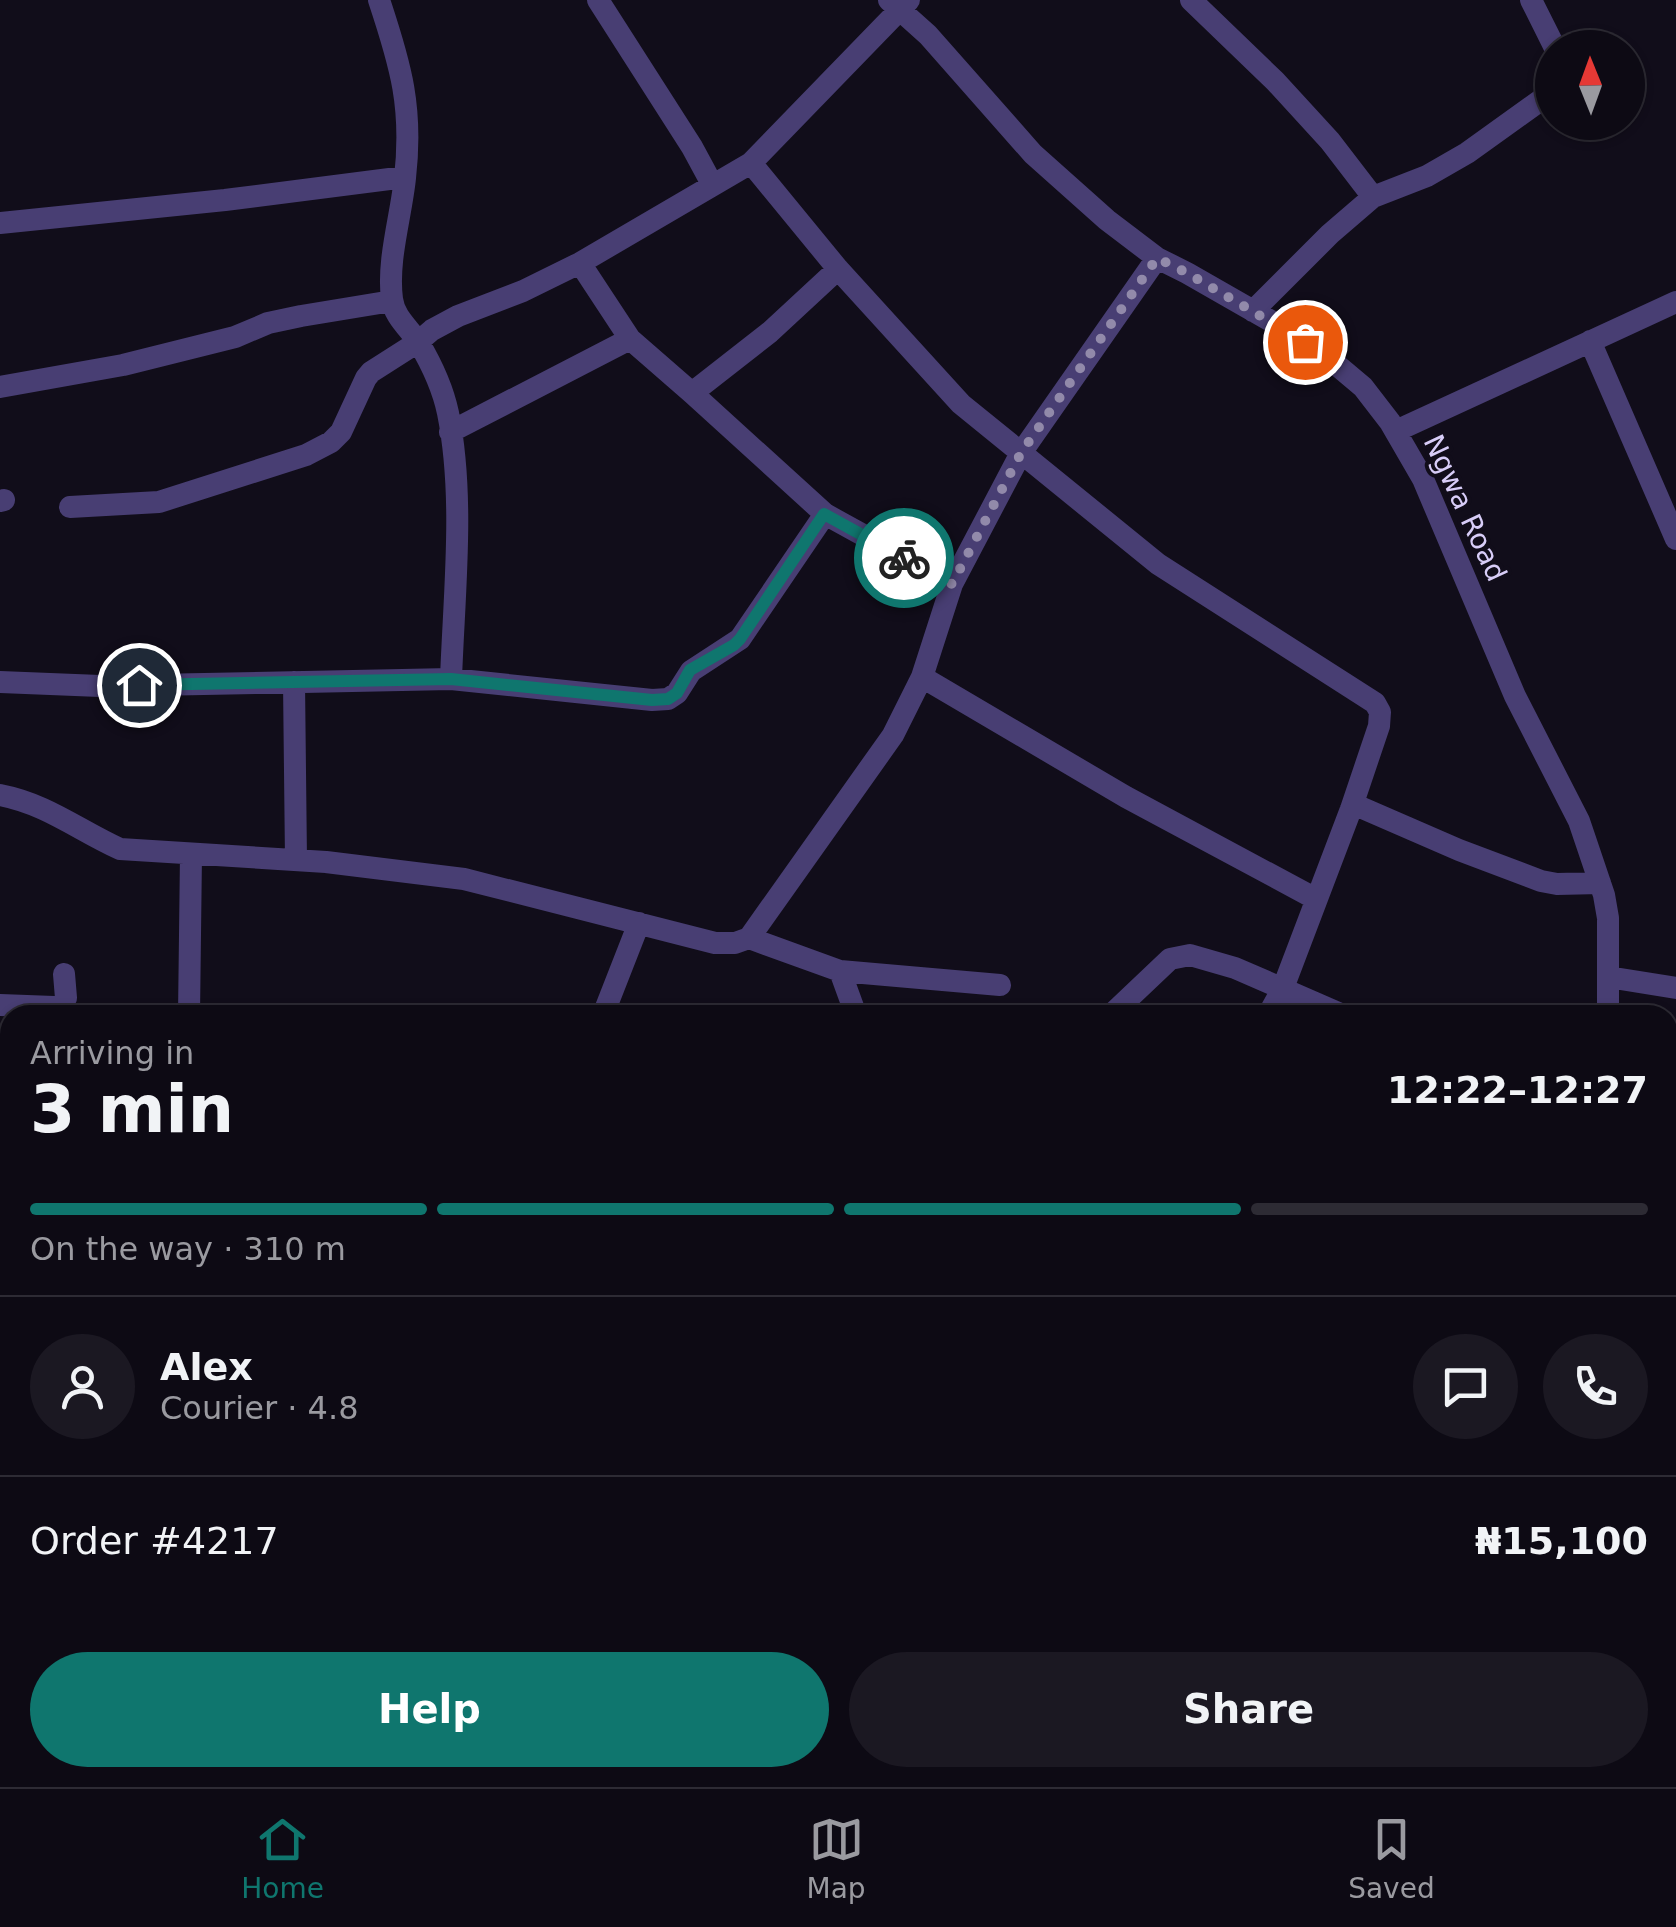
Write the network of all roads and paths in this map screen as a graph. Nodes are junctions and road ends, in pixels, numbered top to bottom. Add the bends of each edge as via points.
1 (379, 0) edge
2 (598, 0) edge
3 (1191, 0) edge
4 (1530, 0) edge
5 (899, 3) edge
6 (1546, 30) edge
7 (1535, 104) edge
8 (751, 162) junction
9 (406, 177) junction
10 (712, 184) junction
11 (1374, 198) junction
12 (0, 223) edge
13 (1157, 258) junction
14 (580, 263) junction
15 (838, 269) junction
16 (392, 301) junction
17 (1676, 302) edge
18 (1253, 311) junction
19 (630, 339) junction
20 (1590, 341) junction
21 (418, 342) junction
22 (0, 387) edge
23 (692, 393) junction
24 (1396, 431) junction
25 (450, 432) junction
26 (1021, 453) junction
27 (70, 507) dead end
28 (824, 514) junction
29 (1676, 539) edge
30 (952, 584) junction
31 (922, 677) junction
32 (451, 679) junction
33 (0, 682) edge
34 (294, 682) junction
35 (0, 795) edge
36 (1351, 809) junction
37 (191, 854) junction
38 (296, 860) junction
39 (1600, 884) junction
40 (1316, 899) junction
41 (640, 923) junction
42 (749, 938) junction
43 (840, 971) junction
44 (64, 974) dead end
45 (1608, 977) junction
46 (1000, 985) dead end
47 (1283, 988) junction
48 (1676, 988) edge
49 (62, 1005) edge
50 (189, 1005) edge
51 (607, 1005) edge
52 (852, 1005) edge
53 (1123, 1005) edge
54 (1274, 1005) edge
55 (1321, 1005) edge
56 (1608, 1005) edge

1 - 9 street via 406,94
2 - 10 street
3 - 11 street via 1330,140
4 - 6 street
5 - 8 street
5 - 13 street, Ngwa Road via 1033,154
7 - 11 street via 1454,161
8 - 10 street
8 - 15 street
9 - 12 street
9 - 16 street
10 - 14 street
11 - 18 street
13 - 18 street, Ngwa Road
13 - 26 street
14 - 19 street
14 - 21 street via 458,316
15 - 23 street
15 - 26 street via 960,404
16 - 21 street
16 - 22 street
17 - 20 street
18 - 24 street, Ngwa Road via 1344,369
19 - 23 street
19 - 25 street
20 - 24 street
20 - 29 street
21 - 25 street via 438,380
21 - 27 street via 371,372 341,432 306,455 159,502
23 - 28 street
24 - 39 street, Ngwa Road via 1515,696 1579,820
25 - 32 street via 456,538
26 - 30 street
26 - 36 street via 1158,564 1375,703 1379,726
28 - 30 street
28 - 32 street via 740,639 690,670 668,699
30 - 31 street
31 - 40 street
31 - 42 street via 893,734
32 - 34 street
33 - 34 street
34 - 38 street
35 - 37 street via 58,814 120,848
36 - 39 street via 1360,807 1541,881
36 - 40 street
37 - 38 street
37 - 50 street
38 - 41 street via 464,879
39 - 45 street, Ngwa Road via 1608,918
40 - 47 street
41 - 42 street via 715,943
41 - 51 street
42 - 43 street
43 - 46 street
43 - 52 street
44 - 49 street
45 - 48 street
45 - 56 street, Ngwa Road
47 - 53 street via 1181,956
47 - 54 street
47 - 55 street

